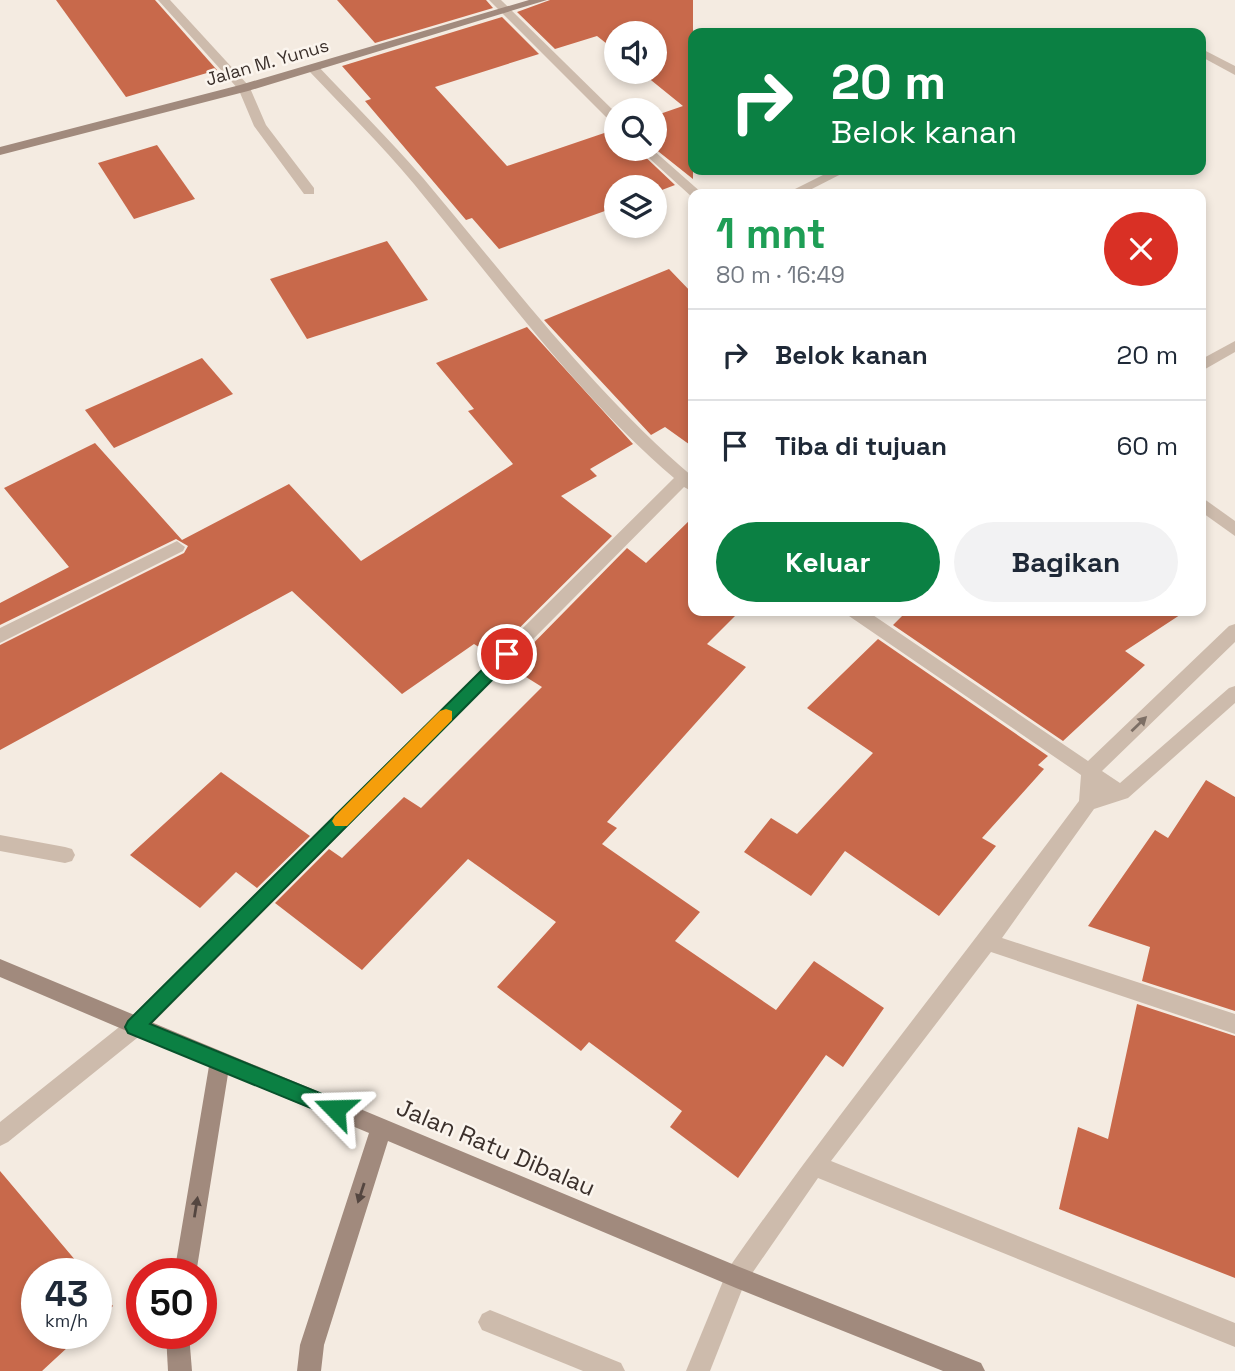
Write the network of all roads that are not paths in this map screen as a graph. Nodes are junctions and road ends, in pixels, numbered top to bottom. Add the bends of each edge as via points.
1 (164, 0) edge
2 (495, 0) edge
3 (541, 0) edge
4 (506, 11) junction
5 (1206, 54) edge
6 (313, 68) junction
7 (1235, 71) edge
8 (244, 88) junction
9 (604, 108) edge
10 (0, 151) edge
11 (659, 161) edge
12 (832, 175) edge
13 (691, 189) edge
14 (803, 189) edge
15 (309, 191) dead end
16 (1235, 346) edge
17 (1206, 363) edge
18 (688, 482) edge
19 (1206, 507) edge
20 (1235, 530) edge
21 (177, 547) dead end
22 (862, 616) edge
23 (1235, 631) edge
24 (0, 636) edge
25 (1235, 693) edge
26 (1090, 771) junction
27 (1121, 793) junction
28 (1088, 803) junction
29 (0, 843) edge
30 (65, 855) dead end
31 (987, 942) junction
32 (0, 968) edge
33 (1235, 1024) edge
34 (135, 1027) junction
35 (220, 1062) junction
36 (382, 1128) junction
37 (0, 1135) edge
38 (814, 1165) junction
39 (188, 1258) edge
40 (736, 1277) junction
41 (490, 1322) dead end
42 (1235, 1335) edge
43 (179, 1349) edge
44 (180, 1371) edge
45 (309, 1371) edge
46 (613, 1371) edge
47 (698, 1371) edge
48 (972, 1371) edge

1 - 8 street
2 - 4 street
3 - 4 street, Jalan M. Yunus
4 - 6 street, Jalan M. Yunus
4 - 9 street
5 - 7 street
6 - 8 street, Jalan M. Yunus
6 - 18 street via 417,179 570,366 637,437
8 - 10 street, Jalan M. Yunus
8 - 15 street via 260,125
11 - 13 street
12 - 14 street
16 - 17 street
18 - 34 street
19 - 20 street
21 - 24 street
22 - 26 street
26 -> 23 street
25 - 27 street
26 - 27 street
26 - 28 street
27 - 28 street
28 - 31 street
29 - 30 street
31 - 33 street
31 - 38 street
32 - 34 street, Jalan Ratu Dibalau
34 - 35 street, Jalan Ratu Dibalau
34 - 37 street
35 - 36 street, Jalan Ratu Dibalau
39 -> 35 street
36 - 40 street, Jalan Ratu Dibalau
36 -> 45 street via 312,1345
38 - 40 street
38 - 42 street
40 - 47 street
40 - 48 street, Jalan Ratu Dibalau
41 - 46 street
43 - 44 street

